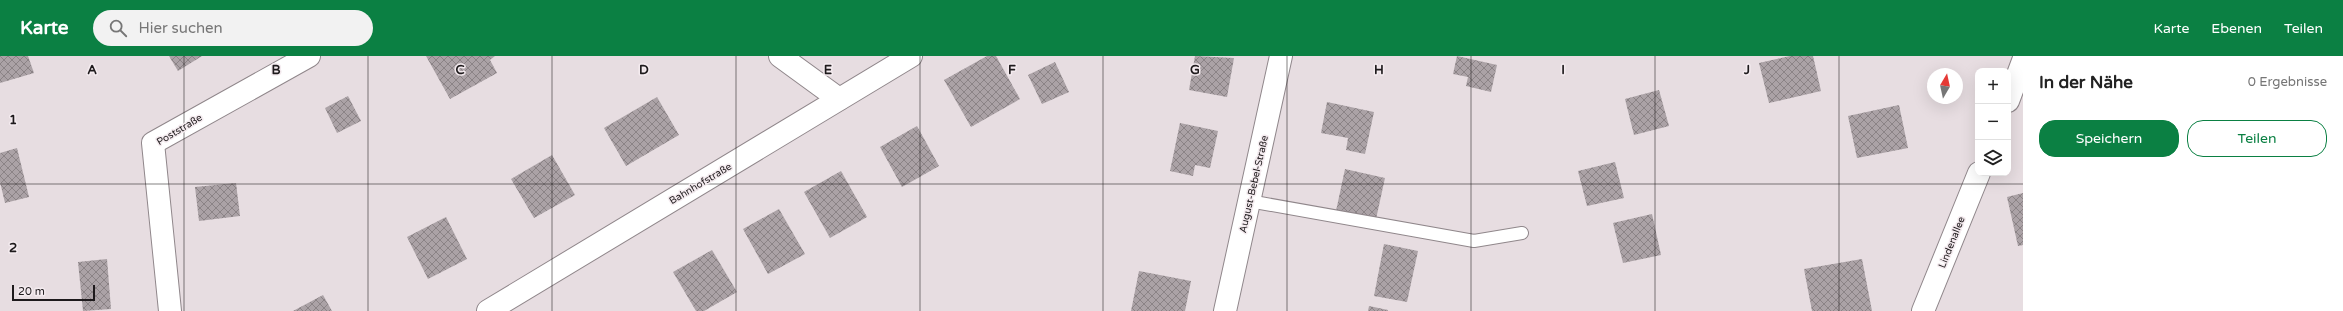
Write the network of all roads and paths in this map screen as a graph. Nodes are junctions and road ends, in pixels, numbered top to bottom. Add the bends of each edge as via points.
1 (309, 56) edge
2 (780, 56) edge
3 (911, 56) edge
4 (1281, 56) edge
5 (2023, 62) edge
6 (2011, 93) edge
7 (838, 99) junction
8 (1978, 176) edge
9 (1249, 201) junction
10 (1522, 233) dead end
11 (170, 311) edge
12 (488, 311) edge
13 (1225, 311) edge
14 (1923, 311) edge

1 - 11 street, Poststraße via 153,143
2 - 7 street
3 - 7 street, Bahnhofstraße
4 - 9 street, August-Bebel-Straße
5 - 6 street
7 - 12 street, Bahnhofstraße
8 - 14 street, Lindenallee
9 - 10 lane via 1474,241
9 - 13 street, August-Bebel-Straße

